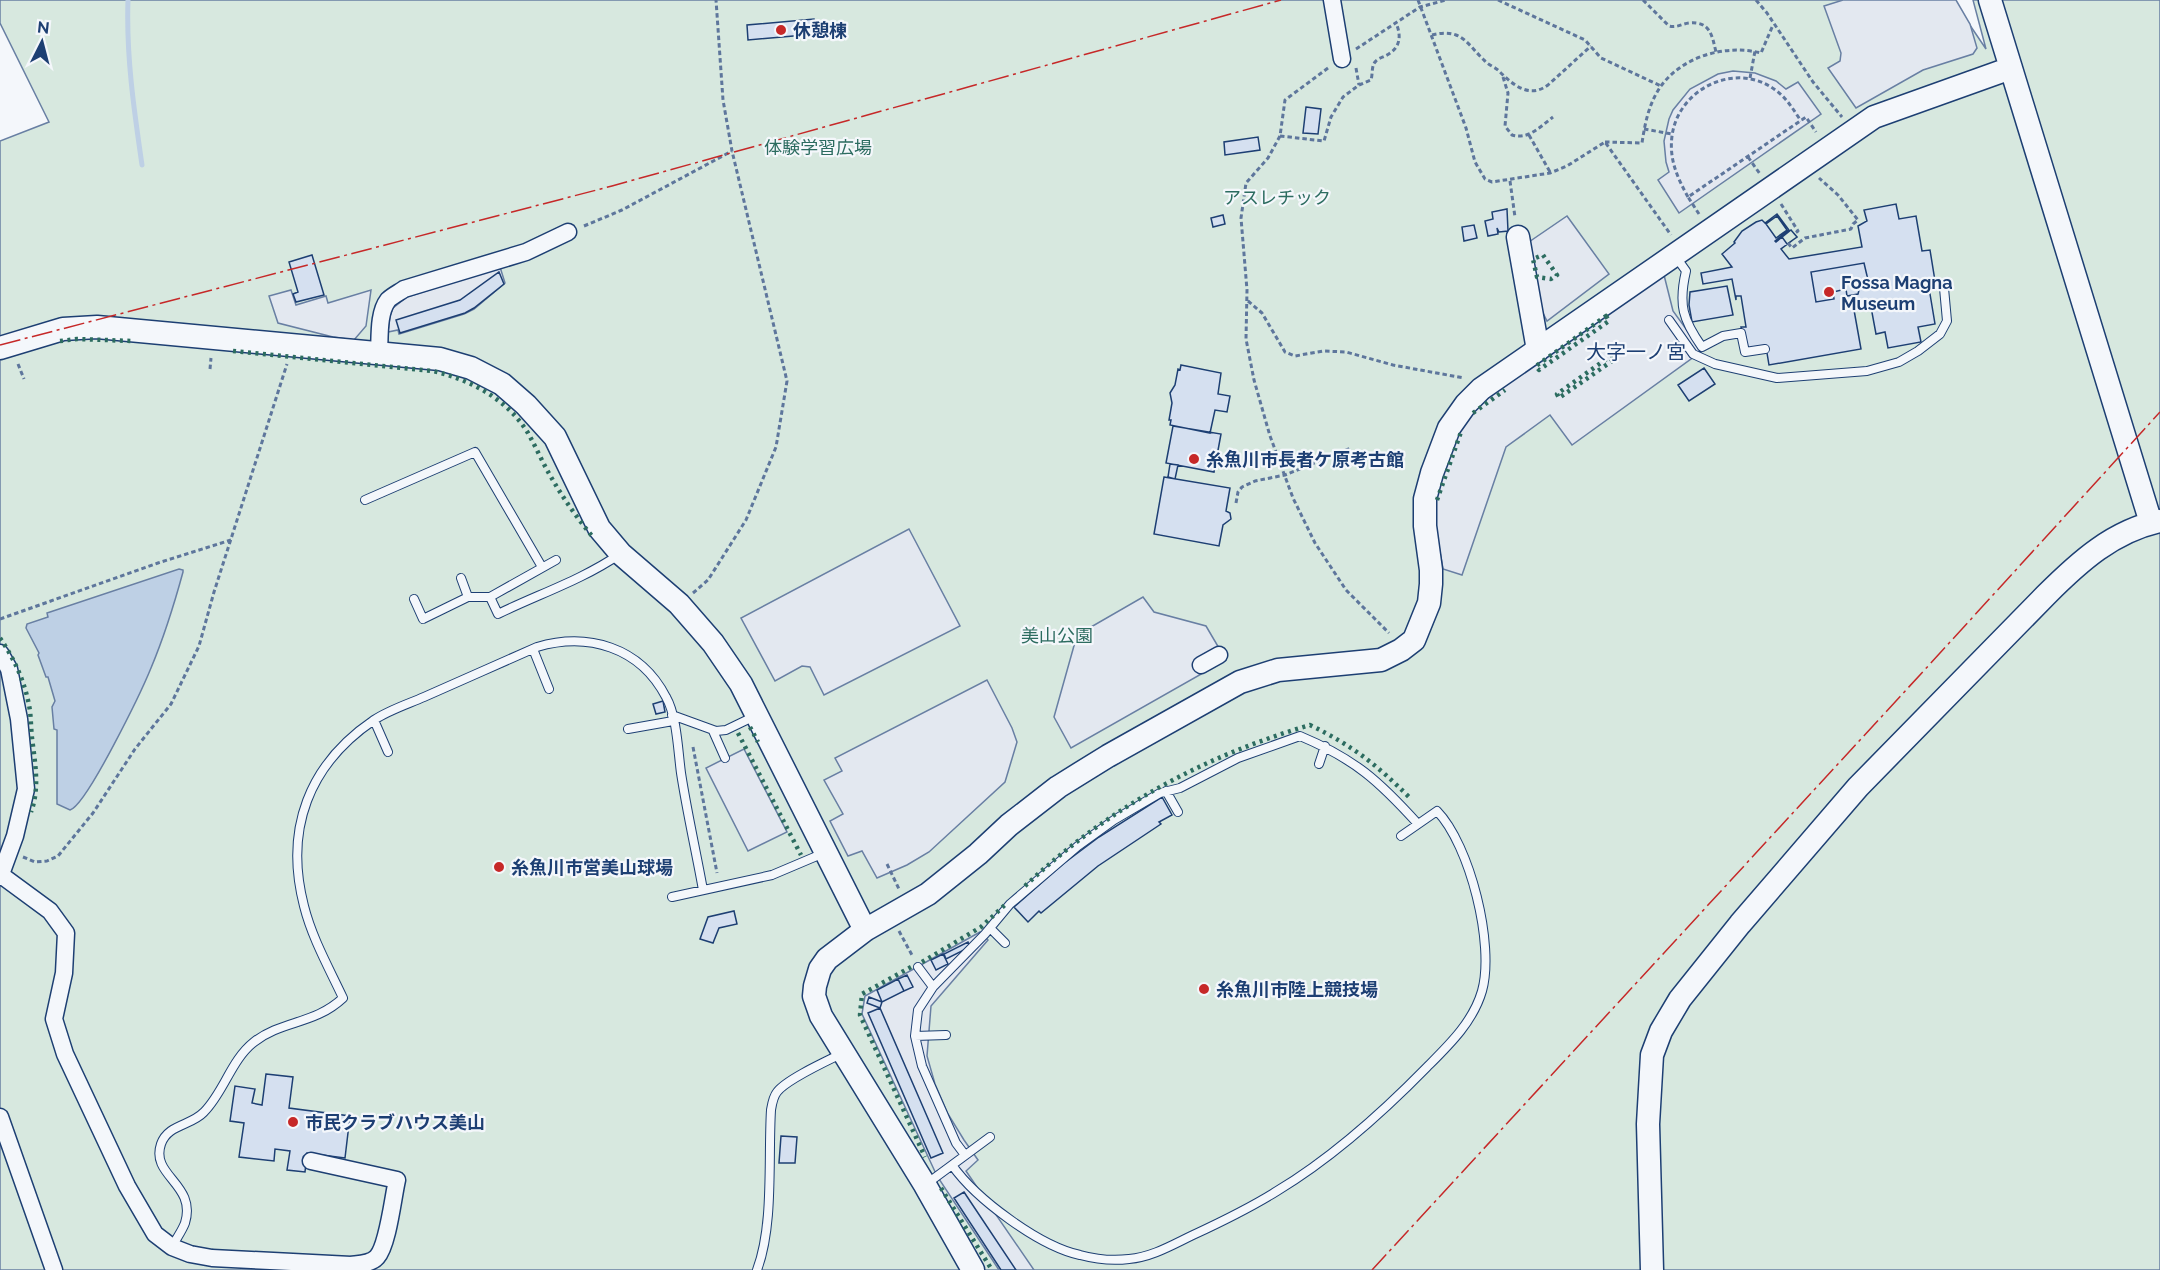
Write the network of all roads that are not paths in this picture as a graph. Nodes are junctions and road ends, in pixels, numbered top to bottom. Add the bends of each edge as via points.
1 (1332, 0) edge
2 (1990, 0) edge
3 (1342, 59) road end
4 (2011, 68) junction
5 (568, 232) road end
6 (1518, 237) road end
7 (1678, 251) junction
8 (1944, 288) dead end
9 (1669, 320) dead end
10 (1765, 349) dead end
11 (1538, 350) junction
12 (379, 353) junction
13 (8, 354) edge
14 (364, 500) dead end
15 (2155, 522) edge
16 (621, 554) junction
17 (556, 560) dead end
18 (542, 567) junction
19 (460, 578) dead end
20 (468, 597) junction
21 (490, 597) junction
22 (414, 598) dead end
23 (533, 649) junction
24 (0, 653) edge
25 (1219, 655) dead end
26 (1201, 665) dead end
27 (549, 689) dead end
28 (756, 715) junction
29 (672, 718) junction
30 (374, 720) junction
31 (628, 729) dead end
32 (713, 730) junction
33 (1325, 746) junction
34 (388, 752) dead end
35 (725, 758) dead end
36 (1319, 764) dead end
37 (1166, 791) junction
38 (1178, 812) dead end
39 (1419, 824) junction
40 (1401, 836) dead end
41 (827, 852) junction
42 (1, 876) edge
43 (704, 890) junction
44 (672, 897) dead end
45 (990, 928) junction
46 (866, 930) junction
47 (1005, 943) dead end
48 (918, 966) road end
49 (933, 987) junction
50 (946, 1035) dead end
51 (915, 1036) junction
52 (843, 1053) junction
53 (0, 1117) edge
54 (990, 1137) dead end
55 (965, 1155) junction
56 (311, 1161) dead end
57 (952, 1165) junction
58 (925, 1185) junction
59 (172, 1247) junction
60 (302, 1266) edge
61 (54, 1270) edge
62 (757, 1270) edge
63 (973, 1270) edge
64 (1652, 1270) edge

1 - 3 street
2 - 4 street
4 - 7 street via 1875,117
4 - 15 street
5 - 12 street via 526,252 405,289 389,299 382,317
6 - 11 street
7 - 10 lane via 1686,271 1682,310 1702,347 1723,336 1741,333 1744,352
7 - 11 street
8 - 9 lane via 1947,321 1940,334 1899,362 1867,371 1777,378 1715,364 1692,354
11 - 46 street via 1481,389 1449,428 1425,499 1431,570 1429,603 1414,640 1381,660 1278,670 1240,682 1058,787 928,894
12 - 13 street via 97,327 63,329
12 - 16 street via 440,359 502,384 555,437 599,528
14 - 18 lane via 475,452
15 - 64 street via 2101,546 2046,595 1858,788 1680,999 1652,1055 1648,1124
16 - 21 lane via 558,589 498,614
16 - 28 street via 679,604 712,643 741,684
17 - 18 lane
18 - 21 lane
19 - 20 lane
20 - 21 lane
20 - 22 lane via 423,619
23 - 27 lane
23 - 29 lane via 553,642 580,641 622,652 653,678 667,698
23 - 30 lane
24 - 42 street via 9,669 19,719 26,789
25 - 26 street
28 - 32 lane via 726,730
28 - 41 street
29 - 31 lane
29 - 32 lane
29 - 43 lane
30 - 34 lane
30 - 59 lane via 325,764 306,803 299,841 297,865 304,906 343,998 316,1017 274,1030 253,1042 202,1114 168,1133 161,1145 162,1166 187,1201 185,1223
32 - 35 lane
33 - 36 lane
33 - 37 lane via 1300,736 1238,758 1180,788
33 - 39 lane via 1361,767
37 - 38 lane
37 - 45 lane via 1078,846 1011,903
39 - 40 lane
39 - 57 lane via 1437,812 1446,820 1473,882 1485,940 1482,992 1469,1019 1435,1059 1388,1106 1311,1167 1278,1191 1174,1244 1150,1255 1111,1259 1078,1255 1038,1238 981,1196
41 - 43 lane via 788,869
41 - 46 street
42 - 59 street via 50,911 66,933 64,973 54,1019 65,1054 127,1186 155,1234
43 - 44 lane
45 - 47 lane
45 - 49 lane
46 - 52 street via 827,959 815,986 821,1016
48 - 49 lane
49 - 51 lane via 918,1010
50 - 51 lane
51 - 55 lane via 922,1066
52 - 58 street
52 - 62 lane via 779,1089 773,1100 767,1229
53 - 61 street
54 - 55 lane
55 - 57 lane
56 - 60 street via 397,1180 385,1240 377,1258 351,1265
57 - 58 lane
58 - 63 street
59 - 60 street via 212,1258

